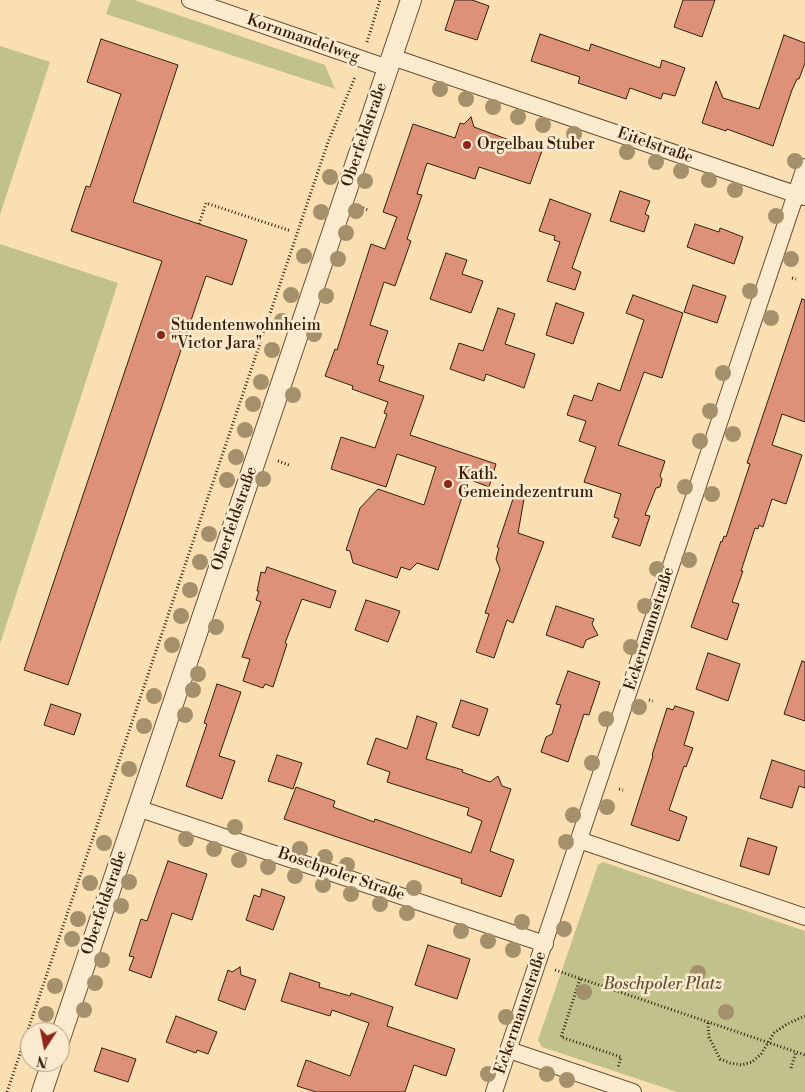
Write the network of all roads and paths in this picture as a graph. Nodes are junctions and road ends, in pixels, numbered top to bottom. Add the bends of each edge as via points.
1 (190, 0) edge
2 (380, 0) edge
3 (411, 0) edge
4 (361, 59) junction
5 (390, 62) junction
6 (805, 167) edge
7 (800, 196) edge
8 (363, 208) dead end
9 (368, 210) dead end
10 (199, 224) dead end
11 (291, 231) dead end
12 (792, 278) dead end
13 (796, 279) dead end
14 (278, 461) dead end
15 (289, 465) dead end
16 (137, 808) junction
17 (580, 840) junction
18 (805, 917) edge
19 (544, 944) junction
20 (538, 964) junction
21 (580, 979) junction
22 (805, 1016) edge
23 (65, 1022) edge
24 (708, 1023) junction
25 (767, 1043) junction
26 (508, 1050) junction
27 (796, 1052) junction
28 (805, 1055) edge
29 (790, 1068) dead end
30 (49, 1072) edge
31 (613, 1085) junction
32 (7, 1092) edge
33 (42, 1092) edge
34 (494, 1092) edge
35 (633, 1092) edge

1 - 4 street, Kornmandelweg
2 - 4 path
3 - 5 street, Oberfeldstraße
4 - 5 street, Kornmandelweg
4 - 32 path via 325,151
5 - 7 street, Eitelstraße
5 - 16 street, Oberfeldstraße
6 - 7 street, Eckermannstraße
7 - 17 street, Eckermannstraße
8 - 9 path
10 - 11 path via 206,203
12 - 13 path
14 - 15 path
16 - 19 street, Boschpoler Straße
16 - 23 street, Oberfeldstraße
17 - 18 street
17 - 19 street, Eckermannstraße
19 - 20 street, Eckermannstraße
20 - 21 path
20 - 26 street, Eckermannstraße
21 - 24 path
21 - 31 path via 561,1037 621,1057
22 - 25 path via 774,1033
24 - 25 path
24 - 25 path via 709,1038 715,1051 720,1059 730,1063 742,1066 752,1062
25 - 27 path
26 - 31 street
26 - 34 street, Eckermannstraße
27 - 28 path
27 - 29 path
30 - 33 street
31 - 35 street

